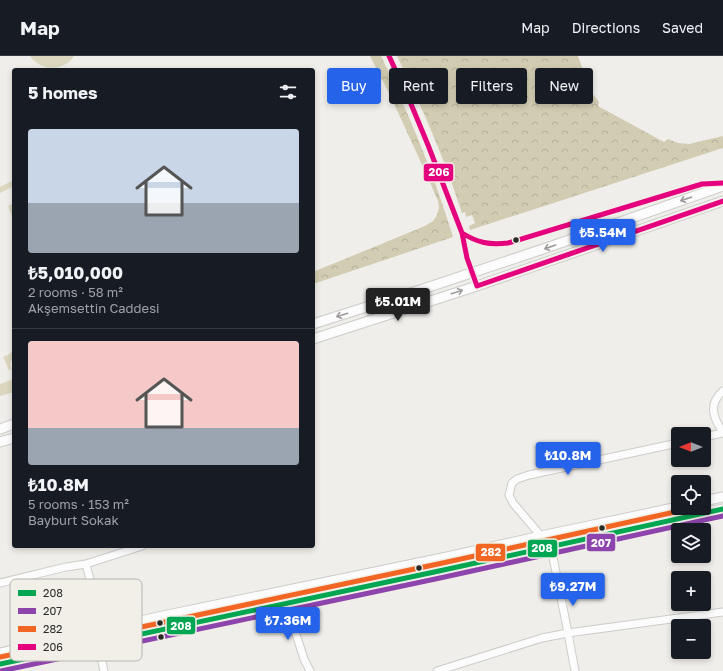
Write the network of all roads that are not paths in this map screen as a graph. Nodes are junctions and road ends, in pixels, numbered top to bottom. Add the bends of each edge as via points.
1 (723, 186) edge
2 (723, 200) edge
3 (315, 323) edge
4 (315, 338) edge
5 (723, 391) edge
6 (12, 425) edge
7 (0, 429) edge
8 (723, 432) edge
9 (711, 435) edge
10 (12, 439) edge
11 (0, 442) edge
12 (671, 444) edge
13 (723, 497) edge
14 (711, 500) edge
15 (671, 508) edge
16 (723, 509) edge
17 (541, 536) junction
18 (551, 547) junction
19 (136, 548) edge
20 (86, 564) junction
21 (16, 579) edge
22 (90, 579) edge
23 (10, 581) edge
24 (0, 583) edge
25 (286, 603) junction
26 (723, 612) edge
27 (142, 621) edge
28 (568, 633) junction
29 (142, 634) edge
30 (10, 651) edge
31 (0, 653) edge
32 (14, 661) edge
33 (102, 661) edge
34 (0, 664) edge
35 (104, 671) edge
36 (310, 671) edge
37 (438, 671) edge
38 (574, 671) edge

1 -> 3 main road via 549,247
4 -> 2 main road via 477,286
5 - 8 street via 716,398 713,410 716,422
6 - 7 main road
8 - 9 street
10 - 11 main road
12 - 17 street via 517,479 512,483 509,495
13 - 14 main road
15 - 17 main road
16 - 18 main road
17 - 18 street
17 - 27 main road
18 - 25 main road
18 - 28 street
19 - 20 street
20 - 21 street
20 - 22 street
23 - 24 street
25 - 29 main road
25 - 36 street
26 - 28 street
28 - 37 street via 542,638
28 - 38 street
30 - 31 main road
32 - 34 main road
33 - 35 street

